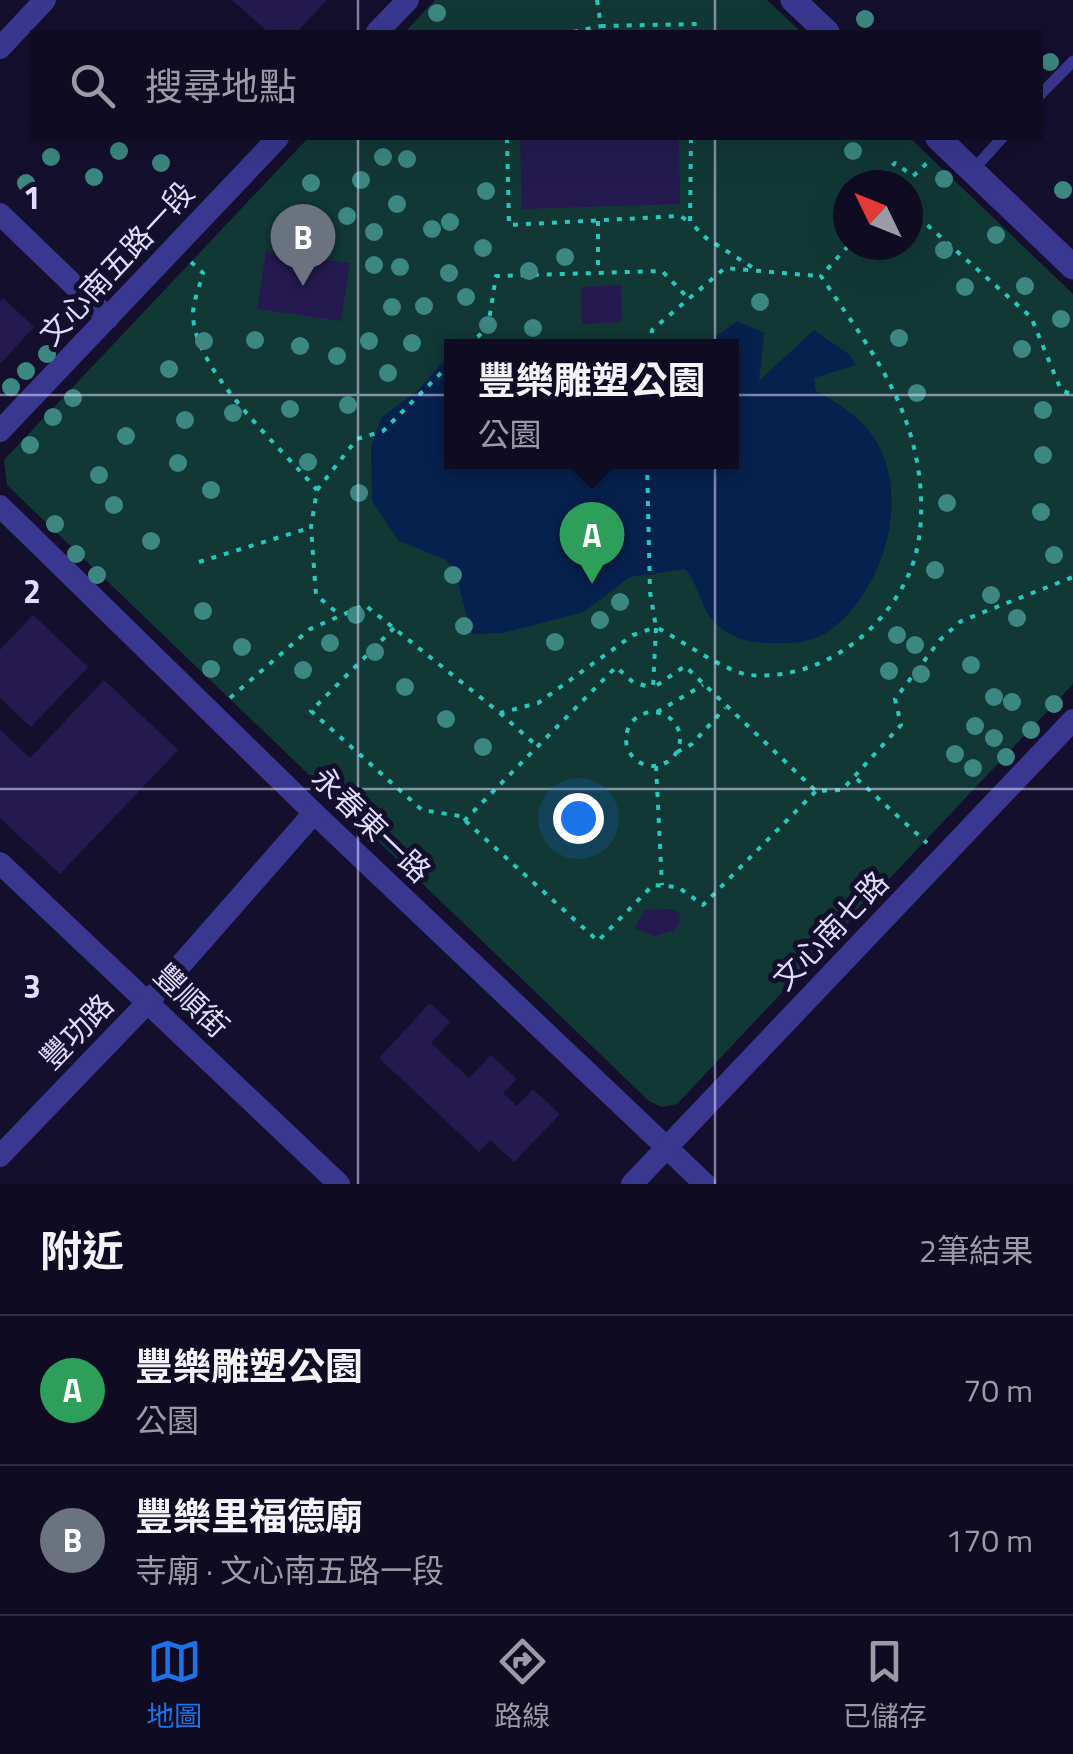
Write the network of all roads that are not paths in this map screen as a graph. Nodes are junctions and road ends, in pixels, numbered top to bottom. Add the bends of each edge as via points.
1 (44, 0) edge
2 (408, 0) edge
3 (793, 0) edge
4 (379, 30) edge
5 (825, 30) edge
6 (0, 48) edge
7 (1073, 61) edge
8 (1043, 92) edge
9 (276, 140) edge
10 (1000, 140) edge
11 (942, 141) edge
12 (972, 171) junction
13 (0, 214) edge
14 (1073, 266) edge
15 (108, 318) junction
16 (0, 431) edge
17 (0, 506) edge
18 (1073, 720) edge
19 (314, 813) junction
20 (0, 864) edge
21 (149, 1001) junction
22 (667, 1147) junction
23 (0, 1156) edge
24 (323, 1179) edge
25 (632, 1184) edge
26 (705, 1184) edge

1 - 6 street
2 - 4 street
3 - 5 street
7 - 8 lane
9 - 15 street, 文心南五路一段
10 - 12 lane
11 - 12 street
12 - 14 street
13 - 15 street
15 - 16 street, 文心南五路一段
17 - 19 street, 永春東一路
18 - 22 street, 文心南七路
19 - 21 street, 豐功路
19 - 22 street, 永春東一路
20 - 21 street, 豐順街
21 - 23 street, 豐功路
21 - 24 street, 豐順街
22 - 25 street, 文心南七路
22 - 26 street, 永春東一路

